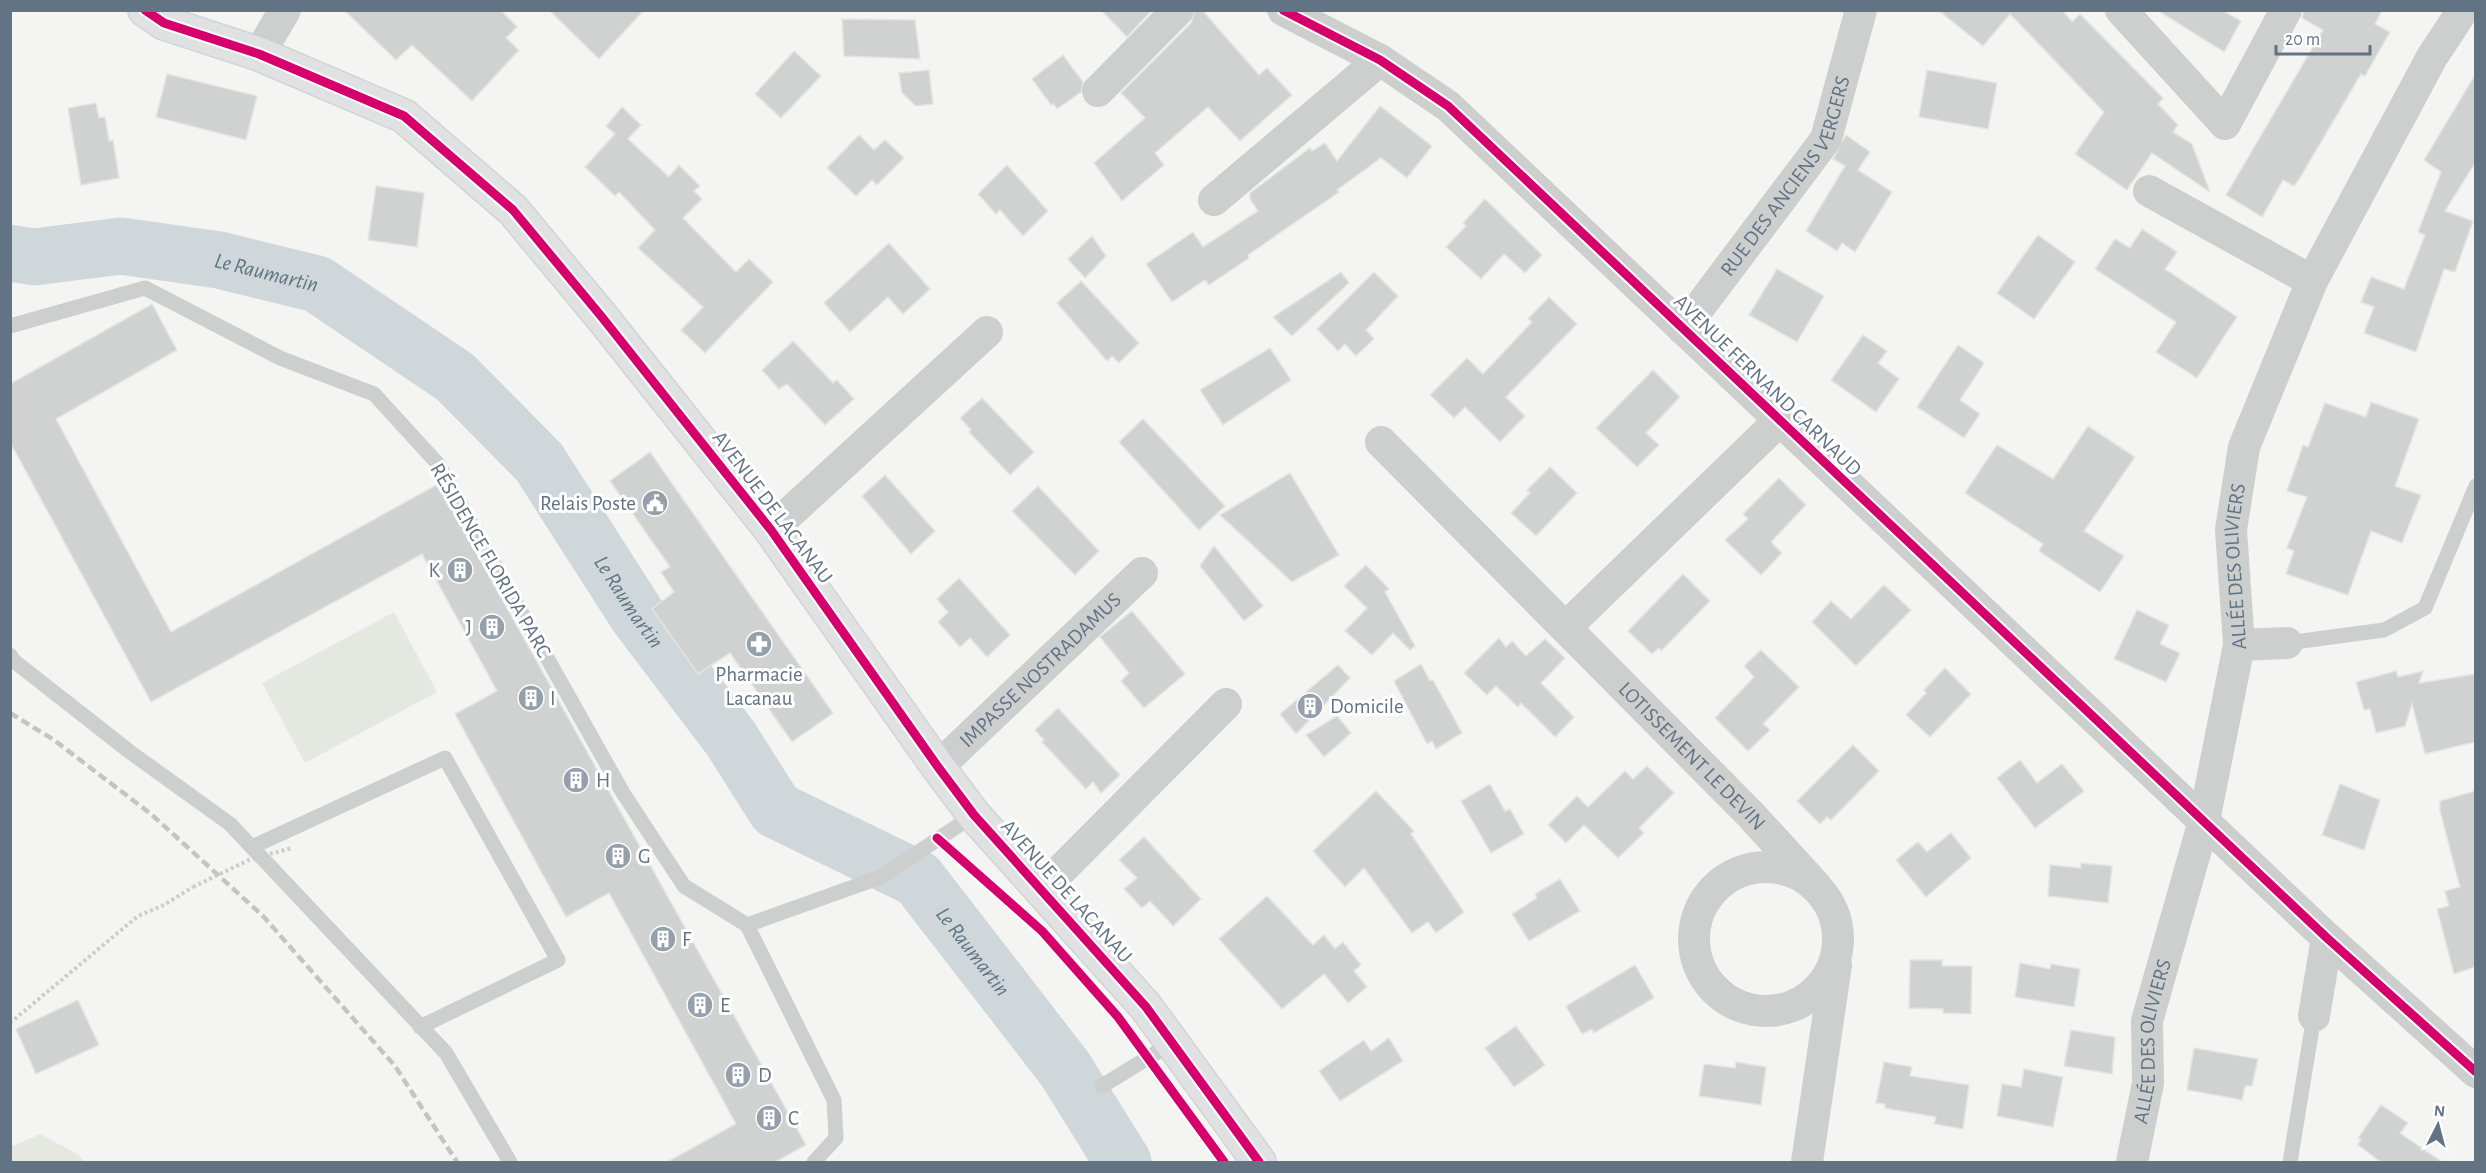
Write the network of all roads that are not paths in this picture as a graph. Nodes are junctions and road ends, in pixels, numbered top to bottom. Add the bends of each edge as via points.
1 (145, 10) edge
2 (285, 10) edge
3 (1178, 10) edge
4 (1283, 10) edge
5 (1861, 10) edge
6 (2121, 10) edge
7 (2286, 10) edge
8 (2463, 10) edge
9 (1321, 19) edge
10 (260, 54) junction
11 (1380, 60) junction
12 (1098, 91) dead end
13 (2150, 191) dead end
14 (1214, 200) dead end
15 (2312, 281) junction
16 (10, 326) edge
17 (1683, 329) junction
18 (987, 332) dead end
19 (1779, 421) junction
20 (1381, 442) dead end
21 (2475, 486) edge
22 (771, 530) junction
23 (1142, 573) dead end
24 (1566, 627) junction
25 (2287, 643) joint
26 (2239, 645) junction
27 (10, 655) edge
28 (1226, 704) dead end
29 (938, 767) junction
30 (974, 815) junction
31 (2204, 821) junction
32 (252, 847) junction
33 (1816, 886) junction
34 (1041, 890) junction
35 (747, 925) junction
36 (2327, 938) junction
37 (1839, 943) junction
38 (2314, 1016) joint
39 (420, 1027) junction
40 (1172, 1043) junction
41 (2475, 1072) edge
42 (1102, 1086) dead end
43 (510, 1162) edge
44 (814, 1162) edge
45 (1259, 1162) edge
46 (1807, 1162) edge
47 (2132, 1162) edge
48 (2290, 1162) edge

1 - 10 street, AVENUE DE LACANAU via 164,23
2 - 10 street
3 - 12 street
4 - 9 street, AVENUE FERNAND CARNAUD
5 - 17 street, RUE DES ANCIENS VERGERS via 1826,139
6 - 7 street via 2225,124
8 - 15 street, ALLÉE DES OLIVIERS via 2432,57
9 - 11 street, AVENUE FERNAND CARNAUD
10 - 22 street, AVENUE DE LACANAU via 404,117 513,210
11 - 14 street
11 - 17 street, AVENUE FERNAND CARNAUD via 1448,106
13 - 15 street
15 - 26 street, ALLÉE DES OLIVIERS via 2244,447 2231,530
16 - 35 lane, RÉSIDENCE FLORIDA PARC via 145,288 280,358 374,394 438,464 623,793 684,886
17 - 19 street, AVENUE FERNAND CARNAUD
18 - 22 street
19 - 24 street
19 - 31 street, AVENUE FERNAND CARNAUD
20 - 24 street, LOTISSEMENT LE DEVIN
21 - 25 lane via 2425,608 2384,630
22 - 29 street, AVENUE DE LACANAU
23 - 29 street, IMPASSE NOSTRADAMUS
24 - 33 street, LOTISSEMENT LE DEVIN
25 - 26 street
26 - 31 street, ALLÉE DES OLIVIERS
27 - 32 lane via 130,752 230,824
28 - 34 street
29 - 30 street, AVENUE DE LACANAU
30 - 34 street, AVENUE DE LACANAU
30 - 35 lane via 881,877
31 - 36 street, AVENUE FERNAND CARNAUD
31 - 47 street, ALLÉE DES OLIVIERS via 2147,1021 2148,1083
32 - 39 lane
32 - 39 lane via 445,758 558,960
33 - 37 street via 1831,906
33 - 37 street via 1792,871 1767,866 1742,871 1721,882 1704,901 1694,925 1699,968 1713,989 1732,1004 1757,1011 1782,1010 1820,989 1833,968
34 - 40 street, AVENUE DE LACANAU via 1146,1007
35 - 44 lane via 834,1100 836,1138
36 - 38 street
36 - 41 street, AVENUE FERNAND CARNAUD
37 - 46 street
38 - 48 lane
39 - 43 lane via 446,1053
40 - 42 lane
40 - 45 street, AVENUE DE LACANAU

